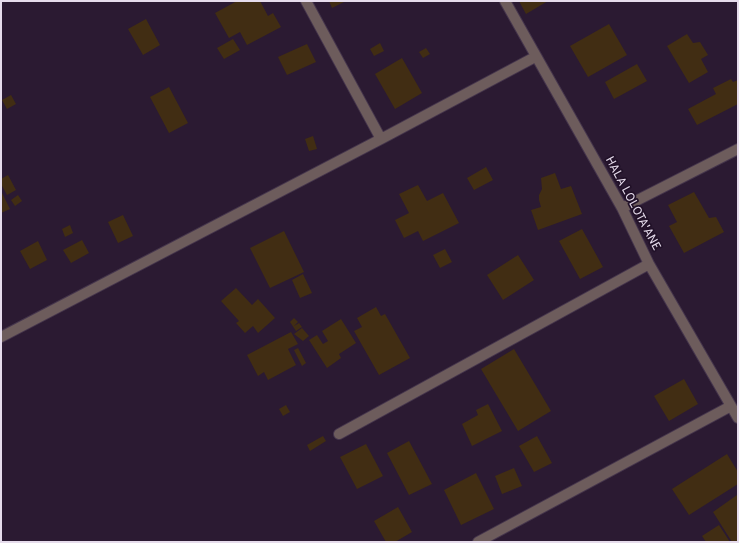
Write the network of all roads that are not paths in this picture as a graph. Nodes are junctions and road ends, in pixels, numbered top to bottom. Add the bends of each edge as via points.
1 (306, 1) edge
2 (505, 1) edge
3 (535, 57) junction
4 (381, 139) junction
5 (738, 149) edge
6 (622, 208) junction
7 (649, 264) junction
8 (1, 337) edge
9 (731, 406) junction
10 (738, 418) edge
11 (339, 434) dead end
12 (478, 542) edge

1 - 4 street
2 - 3 street, HALA LOLOTA'ANE
3 - 4 street
3 - 6 street, HALA LOLOTA'ANE
4 - 8 street
5 - 6 street
6 - 7 street, HALA LOLOTA'ANE
7 - 9 street, HALA LOLOTA'ANE
7 - 11 street
9 - 10 street, HALA LOLOTA'ANE
9 - 12 street

